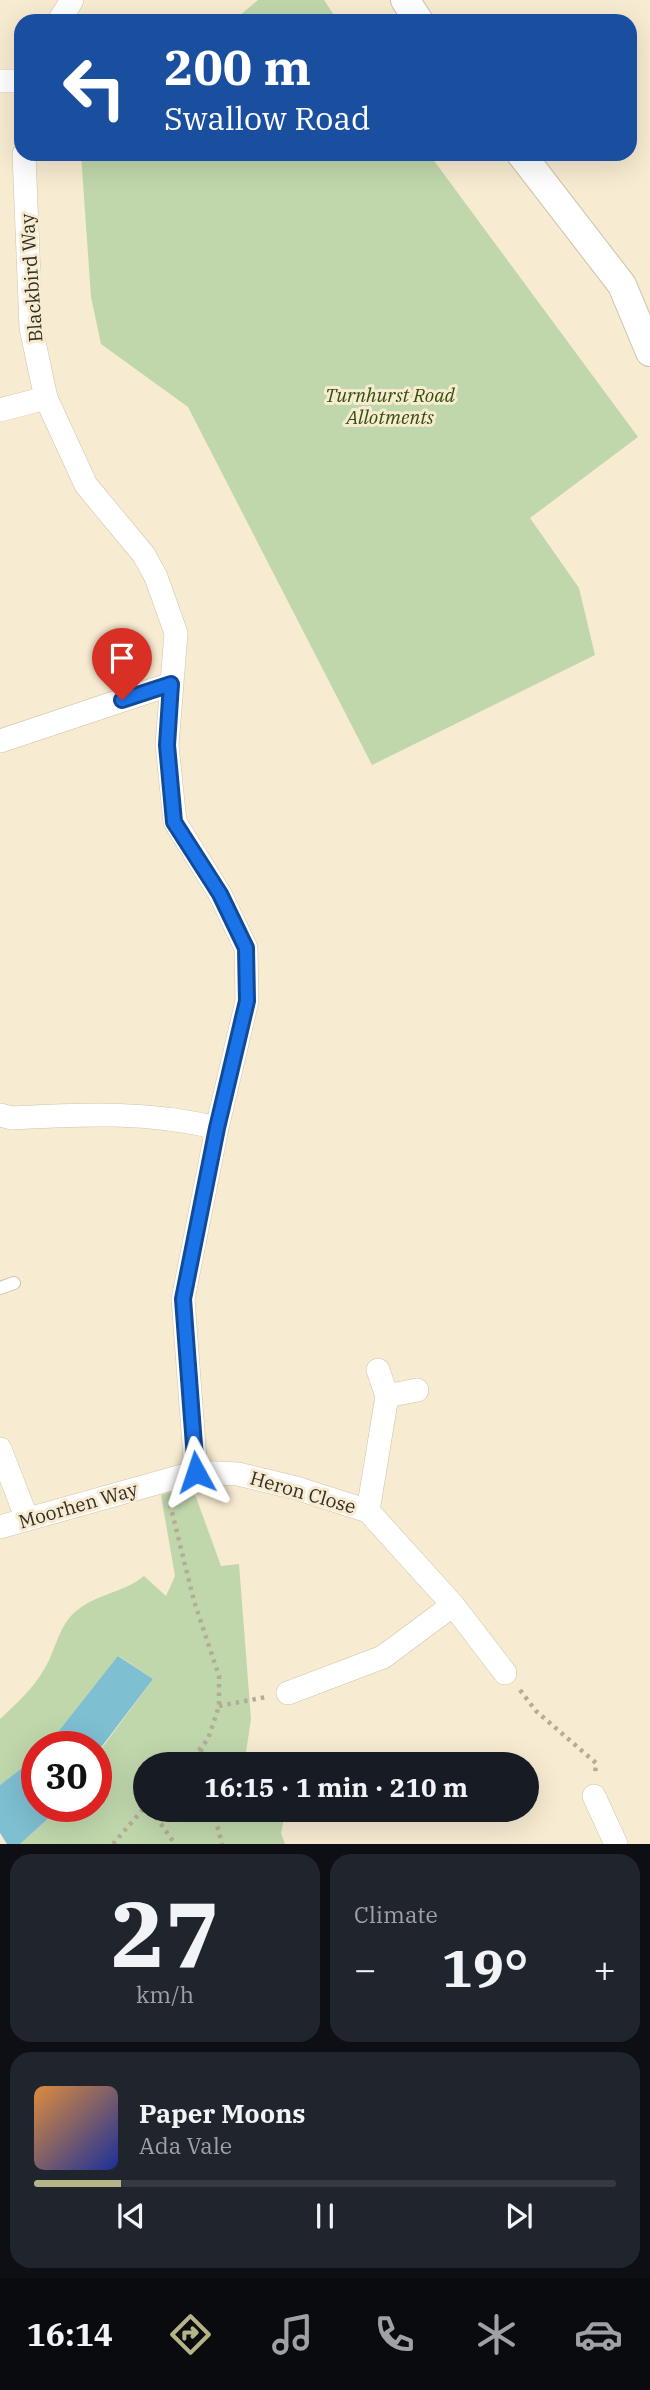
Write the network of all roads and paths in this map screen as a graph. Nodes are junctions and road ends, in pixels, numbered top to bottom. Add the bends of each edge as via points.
1 (24, 161) edge
2 (527, 161) edge
3 (650, 352) edge
4 (46, 398) junction
5 (0, 410) edge
6 (171, 684) junction
7 (0, 741) edge
8 (0, 1115) edge
9 (217, 1128) junction
10 (14, 1283) dead end
11 (0, 1288) edge
12 (378, 1370) dead end
13 (416, 1390) dead end
14 (387, 1396) junction
15 (0, 1449) edge
16 (196, 1472) junction
17 (165, 1480) junction
18 (368, 1511) junction
19 (27, 1519) junction
20 (0, 1527) edge
21 (453, 1605) junction
22 (505, 1673) joint
23 (288, 1693) joint
24 (219, 1706) junction
25 (201, 1748) junction
26 (198, 1752) edge
27 (202, 1752) edge
28 (594, 1796) joint
29 (133, 1821) edge
30 (160, 1822) edge
31 (216, 1822) edge
32 (113, 1844) edge
33 (176, 1844) edge
34 (222, 1844) edge
35 (616, 1844) edge

1 - 4 street, Blackbird Way via 31,328
2 - 3 street via 622,285
4 - 5 street
4 - 6 street, Blackbird Way via 86,485 144,555 156,577 176,633
6 - 7 street
6 - 9 street, Blackbird Way via 167,745 174,822 220,894 246,948 247,1001
8 - 9 street via 102,1113 180,1119
9 - 16 street, Blackbird Way via 183,1299
10 - 11 lane
12 - 14 street
13 - 14 street
14 - 18 street
15 - 19 street
16 - 17 street, Moorhen Way
16 - 18 street, Heron Close via 238,1474
17 - 19 street, Moorhen Way
17 - 24 path via 194,1601 219,1676
18 - 21 street, Heron Close
19 - 20 street, Moorhen Way
21 - 22 street, Heron Close
21 - 23 street via 383,1657
22 - 28 path via 536,1711 596,1763
23 - 24 path
24 - 25 path
25 - 26 path
25 - 27 path
28 - 35 street
29 - 32 path
30 - 33 path
31 - 34 path

